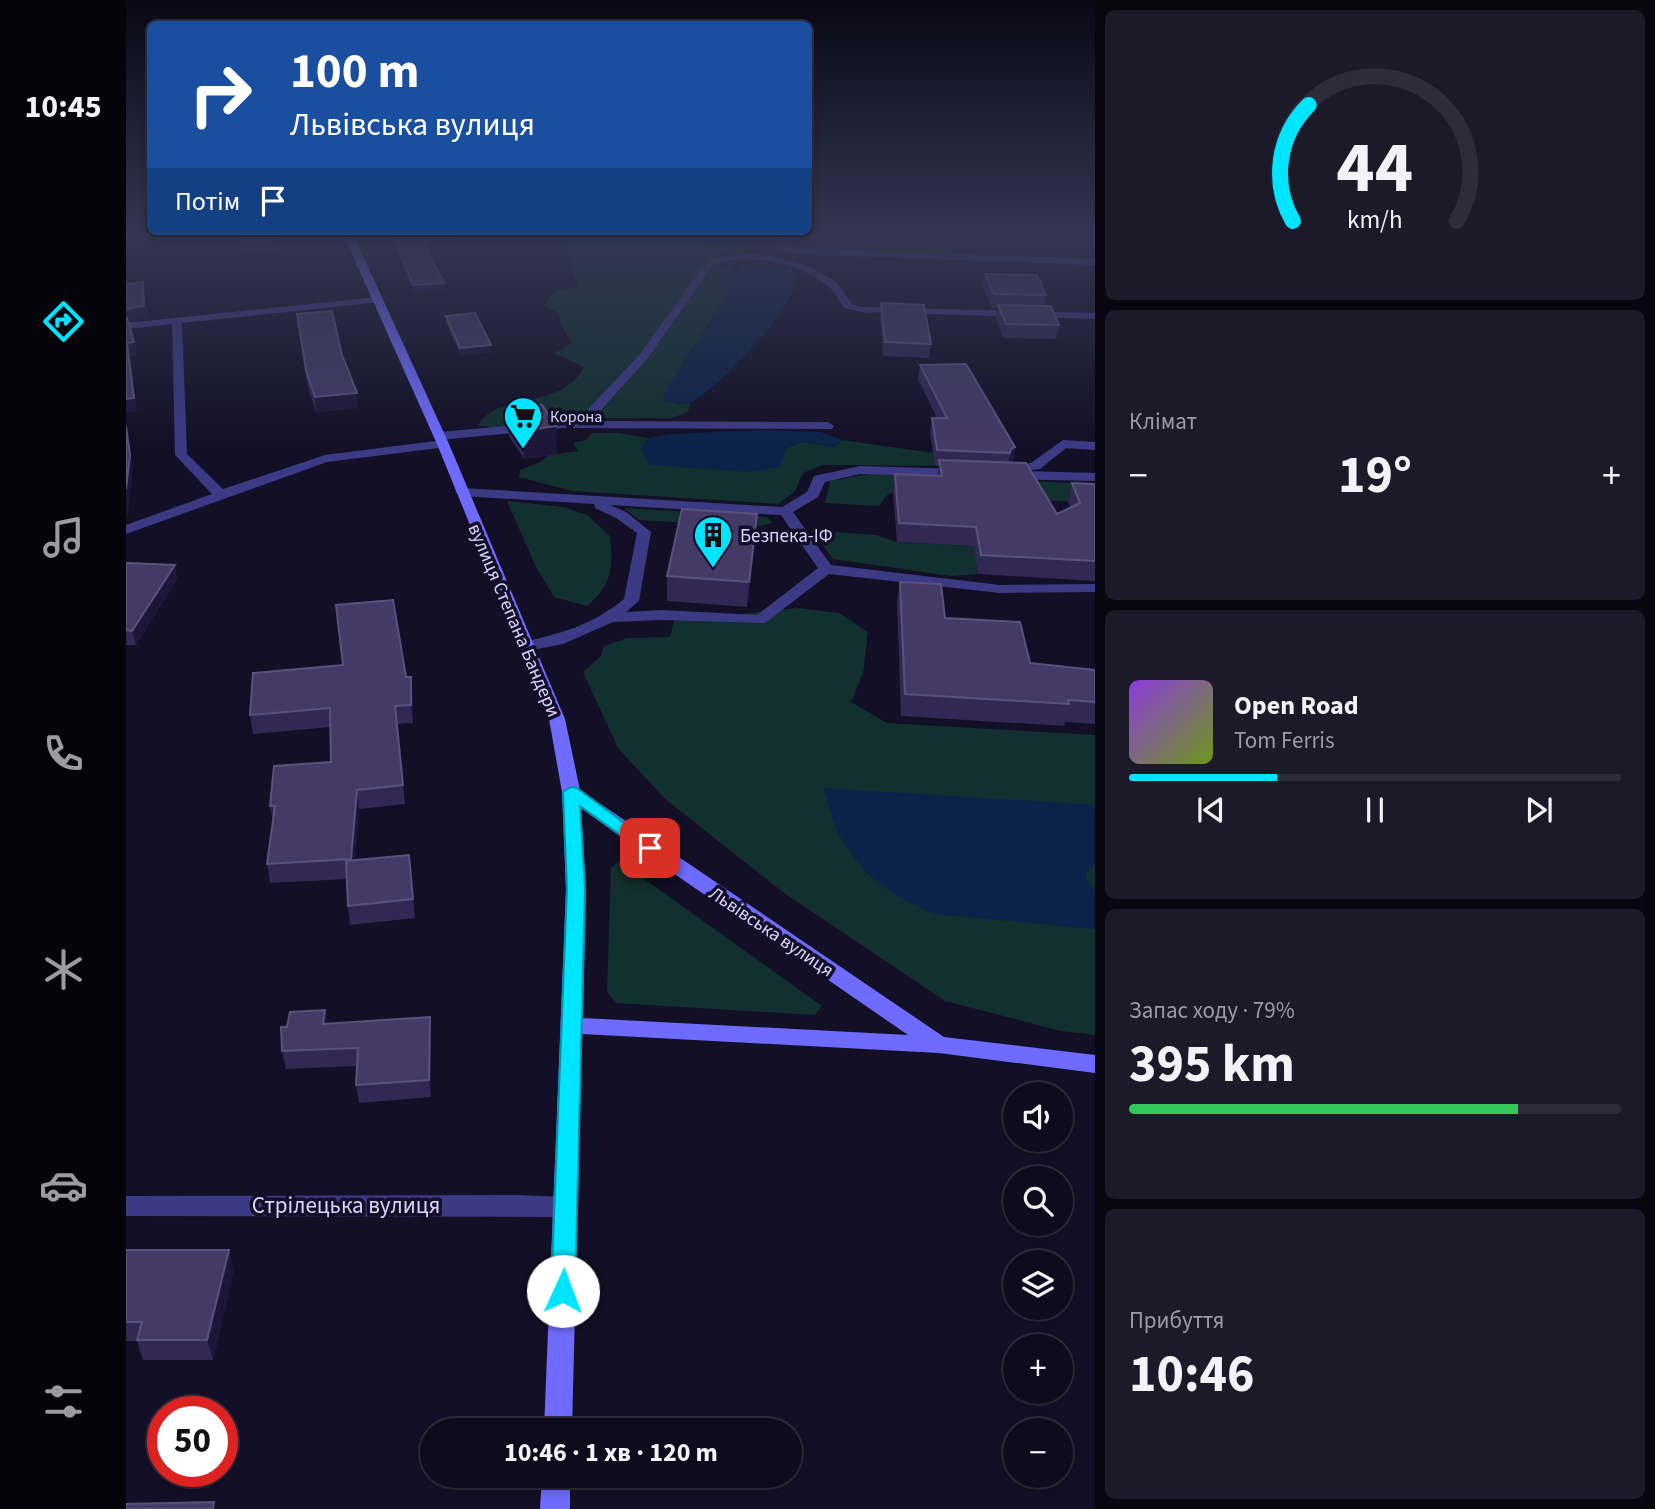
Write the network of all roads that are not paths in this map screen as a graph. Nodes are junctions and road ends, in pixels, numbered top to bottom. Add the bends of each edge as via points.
1 (335, 304) edge
2 (379, 304) edge
3 (681, 304) edge
4 (847, 304) edge
5 (1095, 316) edge
6 (177, 321) junction
7 (126, 327) edge
8 (581, 424) junction
9 (828, 426) dead end
10 (441, 440) junction
11 (1095, 446) edge
12 (990, 473) junction
13 (1095, 477) edge
14 (462, 492) junction
15 (221, 495) junction
16 (589, 499) junction
17 (785, 511) junction
18 (126, 530) edge
19 (826, 569) junction
20 (1095, 588) edge
21 (610, 618) junction
22 (527, 646) junction
23 (571, 792) junction
24 (570, 1025) junction
25 (939, 1045) junction
26 (1095, 1063) edge
27 (126, 1206) edge
28 (566, 1208) junction
29 (558, 1418) edge
30 (556, 1488) edge
31 (555, 1509) edge

1 - 6 street
2 - 10 main road, вулиця Степана Бандери
3 - 8 street via 644,356
4 - 5 street via 867,310
6 - 7 street
6 - 15 street via 181,455
8 - 9 street
8 - 10 street
10 - 14 main road, вулиця Степана Бандери
10 - 15 street via 324,460
11 - 12 street via 1063,444 1035,466
12 - 13 street
12 - 17 street via 860,470 819,479 813,494
14 - 16 street
14 - 22 main road, вулиця Степана Бандери
15 - 18 street
16 - 17 street
16 - 21 street via 645,532 631,601
17 - 19 street
19 - 20 street via 1000,589
19 - 21 street via 760,620 662,615
21 - 22 street via 557,641
22 - 23 main road, вулиця Степана Бандери via 557,719
23 - 24 main road, вулиця Степана Бандери via 576,889
23 - 25 main road, Львівська вулиця
24 - 25 main road, Львівська вулиця
24 - 28 main road, вулиця Степана Бандери
25 - 26 main road, Львівська вулиця
27 - 28 street, Стрілецька вулиця
28 - 29 main road, вулиця Степана Бандери
30 - 31 main road

